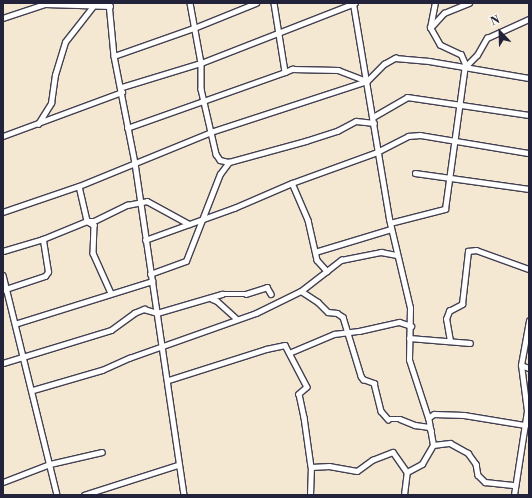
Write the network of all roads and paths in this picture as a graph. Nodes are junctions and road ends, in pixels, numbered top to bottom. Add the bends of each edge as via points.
1 (190, 3) edge
2 (256, 3) edge
3 (274, 3) edge
4 (354, 3) edge
5 (435, 3) edge
6 (469, 3) edge
7 (110, 4) edge
8 (94, 5) junction
9 (3, 18) edge
10 (529, 19) edge
11 (194, 28) junction
12 (430, 28) junction
13 (280, 32) junction
14 (114, 56) junction
15 (201, 63) junction
16 (464, 68) junction
17 (285, 72) junction
18 (529, 78) edge
19 (367, 81) junction
20 (122, 89) junction
21 (203, 99) junction
22 (460, 104) junction
23 (529, 115) edge
24 (373, 116) junction
25 (374, 123) junction
26 (38, 124) junction
27 (128, 128) junction
28 (211, 132) junction
29 (3, 136) edge
30 (454, 141) junction
31 (377, 152) junction
32 (529, 152) edge
33 (229, 162) junction
34 (134, 163) junction
35 (415, 173) dead end
36 (449, 177) junction
37 (292, 183) junction
38 (79, 186) junction
39 (529, 189) edge
40 (140, 204) junction
41 (3, 212) edge
42 (204, 219) junction
43 (87, 221) junction
44 (189, 224) junction
45 (391, 226) junction
46 (43, 239) junction
47 (145, 240) junction
48 (3, 251) edge
49 (315, 252) junction
50 (397, 255) junction
51 (529, 269) edge
52 (327, 271) junction
53 (150, 274) junction
54 (3, 275) edge
55 (152, 282) junction
56 (5, 290) edge
57 (301, 291) junction
58 (112, 293) junction
59 (271, 294) dead end
60 (212, 299) junction
61 (157, 313) junction
62 (236, 318) junction
63 (529, 321) edge
64 (15, 324) junction
65 (412, 326) junction
66 (348, 331) junction
67 (409, 338) junction
68 (450, 341) junction
69 (470, 343) dead end
70 (163, 347) junction
71 (289, 353) junction
72 (24, 358) junction
73 (3, 363) edge
74 (521, 365) junction
75 (529, 368) edge
76 (168, 380) junction
77 (33, 390) junction
78 (428, 418) junction
79 (525, 425) junction
80 (432, 432) junction
81 (433, 445) junction
82 (102, 452) dead end
83 (50, 464) junction
84 (178, 465) junction
85 (311, 467) junction
86 (407, 472) junction
87 (3, 482) edge
88 (515, 485) junction
89 (57, 495) edge
90 (84, 495) edge
91 (184, 495) edge
92 (310, 495) edge
93 (404, 495) edge
94 (514, 495) edge

1 - 11 street
2 - 11 street
3 - 13 street
4 - 13 street
4 - 19 street
5 - 12 street
6 - 12 street via 444,14
7 - 8 street
7 - 14 street
8 - 9 street via 45,4
8 - 26 street via 65,42 55,75 51,103
10 - 16 street via 487,38 477,55
11 - 14 street
11 - 15 street
12 - 16 street via 440,45 461,55
13 - 15 street
13 - 17 street
14 - 20 street
15 - 20 street
15 - 21 street
16 - 18 street
16 - 19 street via 400,57 384,64
16 - 22 street
17 - 19 street via 292,69 338,70
17 - 21 street
19 - 24 street
19 - 28 street
20 - 26 street
20 - 27 street
21 - 27 street
21 - 28 street
22 - 23 street
22 - 24 street via 408,97
22 - 30 street
24 - 25 street
25 - 31 street
25 - 33 street via 356,121 337,131
26 - 29 street
27 - 34 street
28 - 33 street via 218,157
28 - 34 street
30 - 31 street via 413,135
30 - 32 street
30 - 36 street
31 - 37 street
31 - 45 street
33 - 42 street via 220,174
34 - 38 street
34 - 40 street
35 - 36 street
36 - 39 street
36 - 45 street via 445,209
37 - 42 street
37 - 49 street via 308,220
38 - 41 street
38 - 43 street
40 - 43 street via 127,205 94,221
40 - 44 street via 148,202
40 - 47 street
42 - 44 street
42 - 53 street via 186,261
43 - 46 street
43 - 58 street via 94,225 93,253
44 - 47 street
45 - 49 street
45 - 50 street
46 - 48 street
46 - 56 street via 48,272 45,276
47 - 53 street
49 - 52 street
50 - 52 street via 381,252 345,259
50 - 65 street
51 - 68 street via 476,250 468,251 462,304 450,311 446,319
52 - 57 street
53 - 55 street
54 - 56 street
55 - 58 street
55 - 61 street
56 - 64 street
57 - 62 street via 256,313
57 - 66 street via 328,312 341,314
58 - 64 street
59 - 60 street via 267,288 246,294 222,294
60 - 61 street
60 - 62 street via 218,301
61 - 70 street
61 - 72 street via 144,309 111,330
62 - 70 street
63 - 74 street
64 - 72 street
65 - 66 street via 399,322
65 - 67 street
66 - 71 street via 304,345
66 - 80 street via 361,376 374,383 388,419 400,419 429,427
67 - 68 street
67 - 78 street via 412,374
68 - 69 street
70 - 76 street
70 - 77 street via 102,370
71 - 76 street via 285,345 266,349
71 - 85 street via 306,387 299,394
72 - 73 street
72 - 77 street
74 - 75 street
74 - 79 street via 527,403
76 - 84 street
77 - 83 street
78 - 79 street via 434,414 464,415
78 - 80 street
79 - 88 street
80 - 81 street
81 - 86 street via 422,464
81 - 88 street via 450,443 468,453 476,464 478,475 485,482
82 - 83 street
83 - 87 street
83 - 89 street
84 - 90 street
84 - 91 street
85 - 86 street via 329,466 357,471 372,460 393,452
85 - 92 street
86 - 93 street
88 - 94 street

